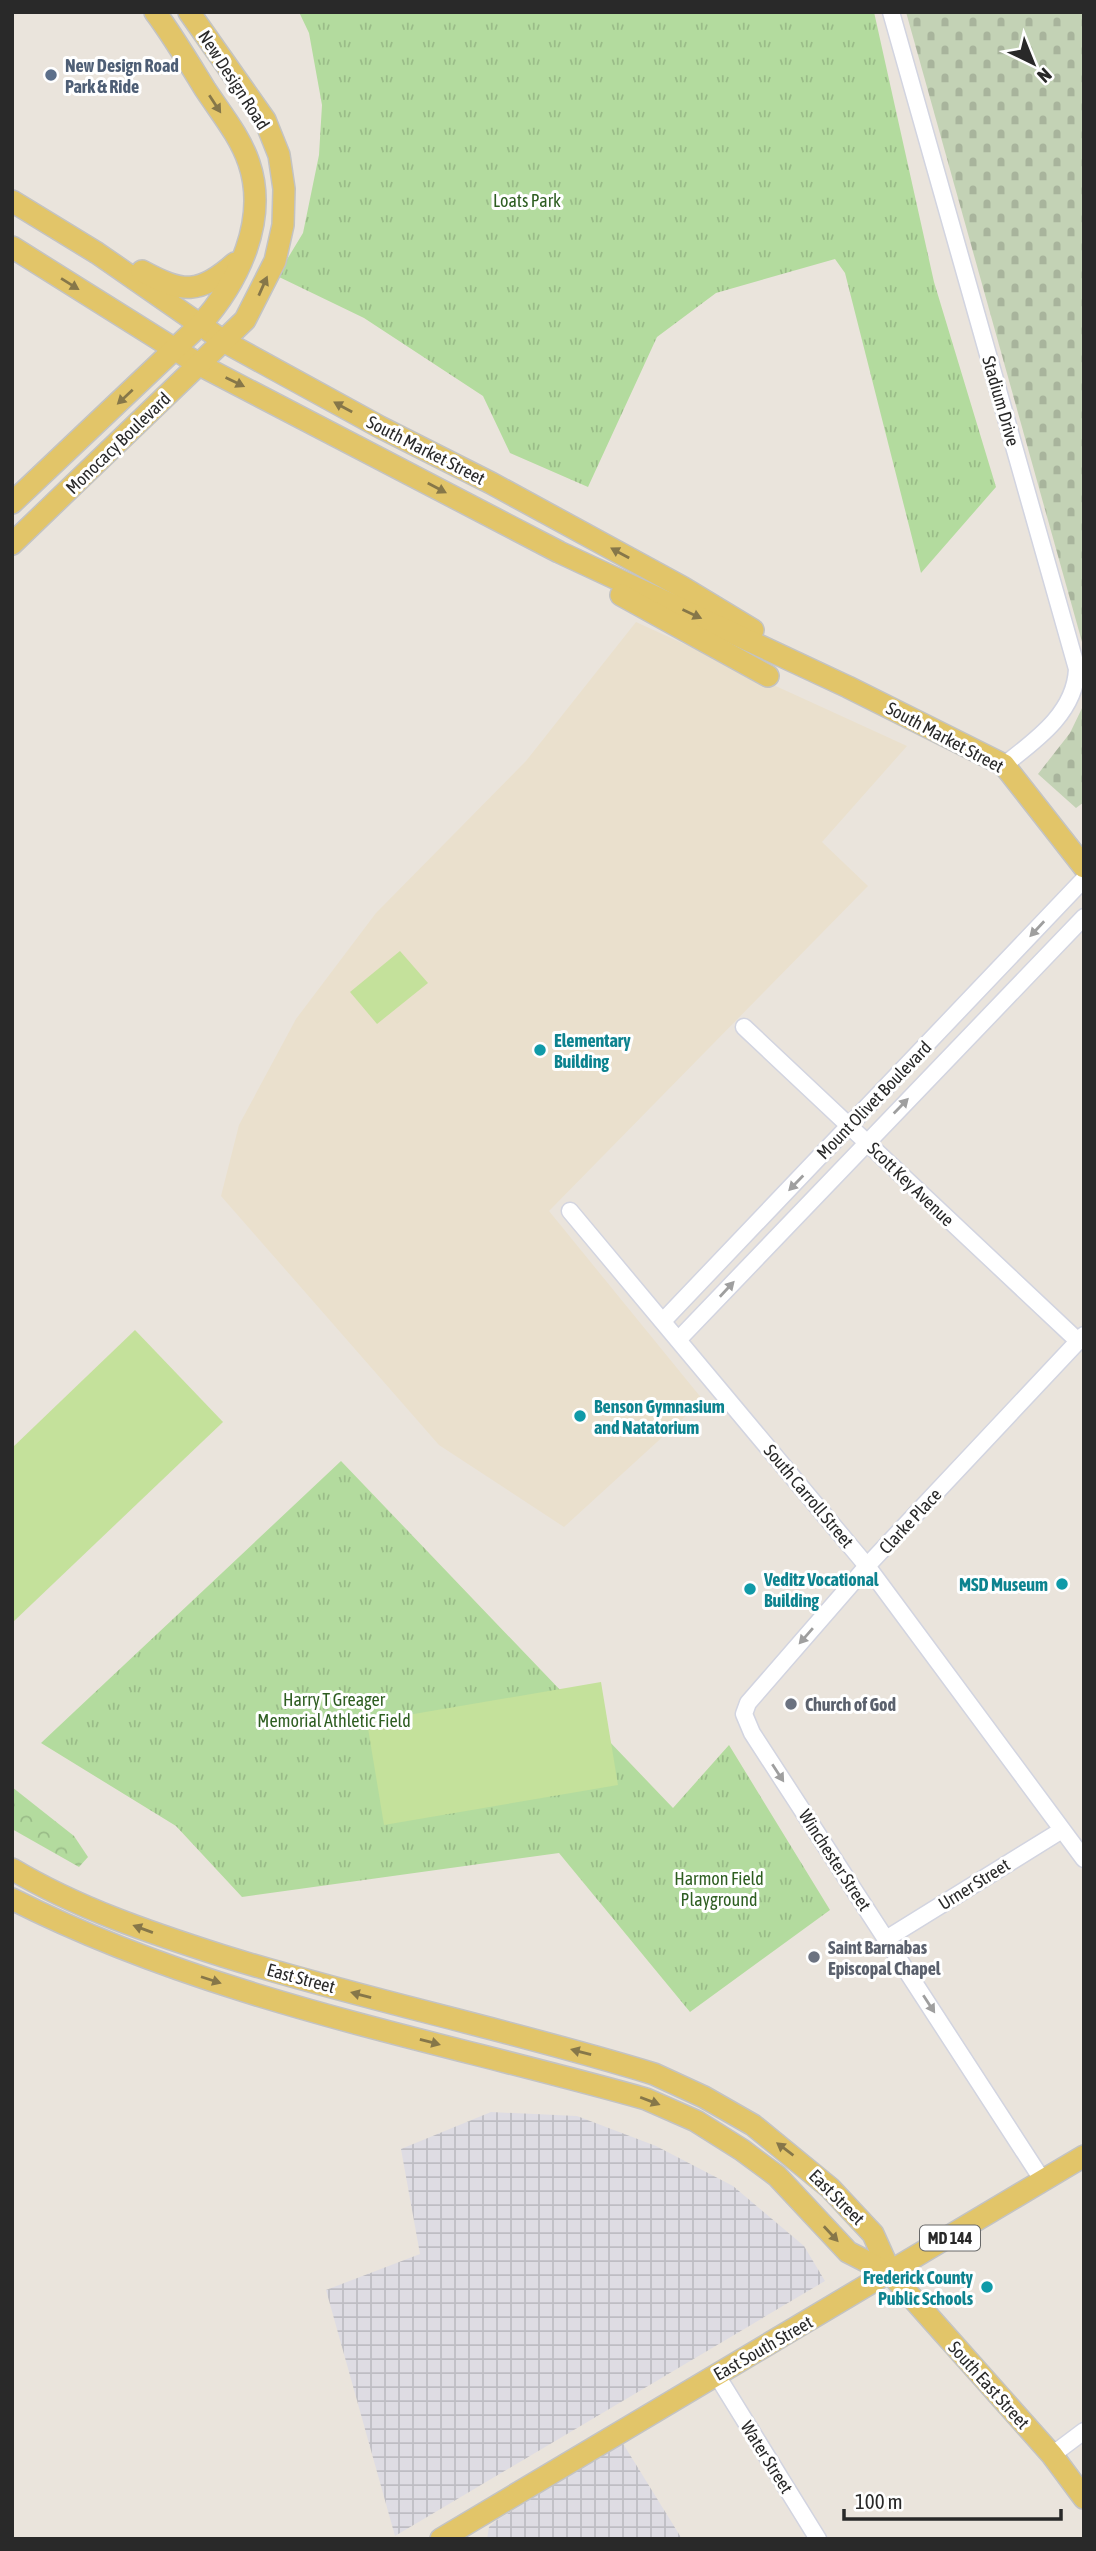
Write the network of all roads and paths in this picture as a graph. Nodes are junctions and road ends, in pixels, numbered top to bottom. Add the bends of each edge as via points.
1 (155, 12) edge
2 (189, 12) edge
3 (891, 12) edge
4 (12, 201) edge
5 (12, 247) edge
6 (97, 253) junction
7 (244, 255) junction
8 (200, 325) junction
9 (225, 342) junction
10 (175, 350) junction
11 (200, 365) junction
12 (12, 503) edge
13 (12, 544) edge
14 (559, 552) junction
15 (768, 676) dead end
16 (848, 687) junction
17 (1004, 765) junction
18 (1084, 867) edge
19 (1084, 879) edge
20 (1084, 917) edge
21 (744, 1027) dead end
22 (851, 1125) junction
23 (867, 1141) junction
24 (570, 1211) dead end
25 (664, 1320) junction
26 (680, 1338) junction
27 (1081, 1338) edge
28 (867, 1566) junction
29 (744, 1714) joint
30 (1062, 1830) junction
31 (1084, 1859) edge
32 (12, 1869) edge
33 (12, 1899) edge
34 (887, 1939) junction
35 (1084, 2156) edge
36 (1043, 2181) junction
37 (891, 2274) junction
38 (716, 2374) junction
39 (1084, 2431) edge
40 (1052, 2455) junction
41 (1084, 2498) edge
42 (456, 2535) edge
43 (817, 2539) edge

1 -> 7 main road, New Design Road via 248,160 255,186 255,217
9 -> 2 main road, New Design Road via 245,320 275,261 284,189 279,155 265,120
3 - 17 street, Stadium Drive via 1075,656 1074,688 1063,710 1028,748
4 - 6 main road, South Market Street
5 -> 10 main road, South Market Street
6 - 7 main road via 172,287 193,288 208,284
6 - 8 main road, South Market Street
7 - 8 main road, New Design Road
8 - 9 main road, South Market Street
8 - 10 main road, Monocacy Boulevard
9 - 11 main road, Monocacy Boulevard
16 -> 9 main road, South Market Street via 682,587
10 - 11 main road, South Market Street
10 -> 12 main road, Monocacy Boulevard
11 - 13 main road, Monocacy Boulevard
11 -> 14 main road, South Market Street
14 - 15 main road via 616,593
14 -> 16 main road, South Market Street
16 - 17 main road, South Market Street
17 - 18 main road, South Market Street
19 -> 22 street, Mount Olivet Boulevard
23 -> 20 street, Mount Olivet Boulevard
21 - 22 street, Scott Key Avenue
22 - 23 street, Scott Key Avenue
22 -> 25 street, Mount Olivet Boulevard
26 -> 23 street, Mount Olivet Boulevard
23 - 27 street, Scott Key Avenue
24 - 25 street, South Carroll Street
25 - 26 street, South Carroll Street
26 - 28 street, South Carroll Street
27 - 28 street, Clarke Place
28 -> 29 street, Clarke Place via 748,1703
28 - 30 street, South Carroll Street
29 -> 34 street, Winchester Street
30 - 31 street, South Carroll Street
30 - 34 street, Urner Street
37 -> 32 main road, East Street via 873,2234 792,2154 753,2125 679,2085 594,2055 174,1940
33 -> 37 main road, East Street via 107,1943 252,1993 646,2099 696,2121 742,2150 777,2176 848,2252
34 -> 36 street, Winchester Street
35 - 36 main road, East South Street / MD 144
36 - 37 main road, East South Street / MD 144
37 - 38 main road, East South Street / MD 144
37 - 40 main road, South East Street
38 - 42 main road, East South Street / MD 144
38 - 43 street, Water Street
39 - 40 street
40 - 41 main road, South East Street

